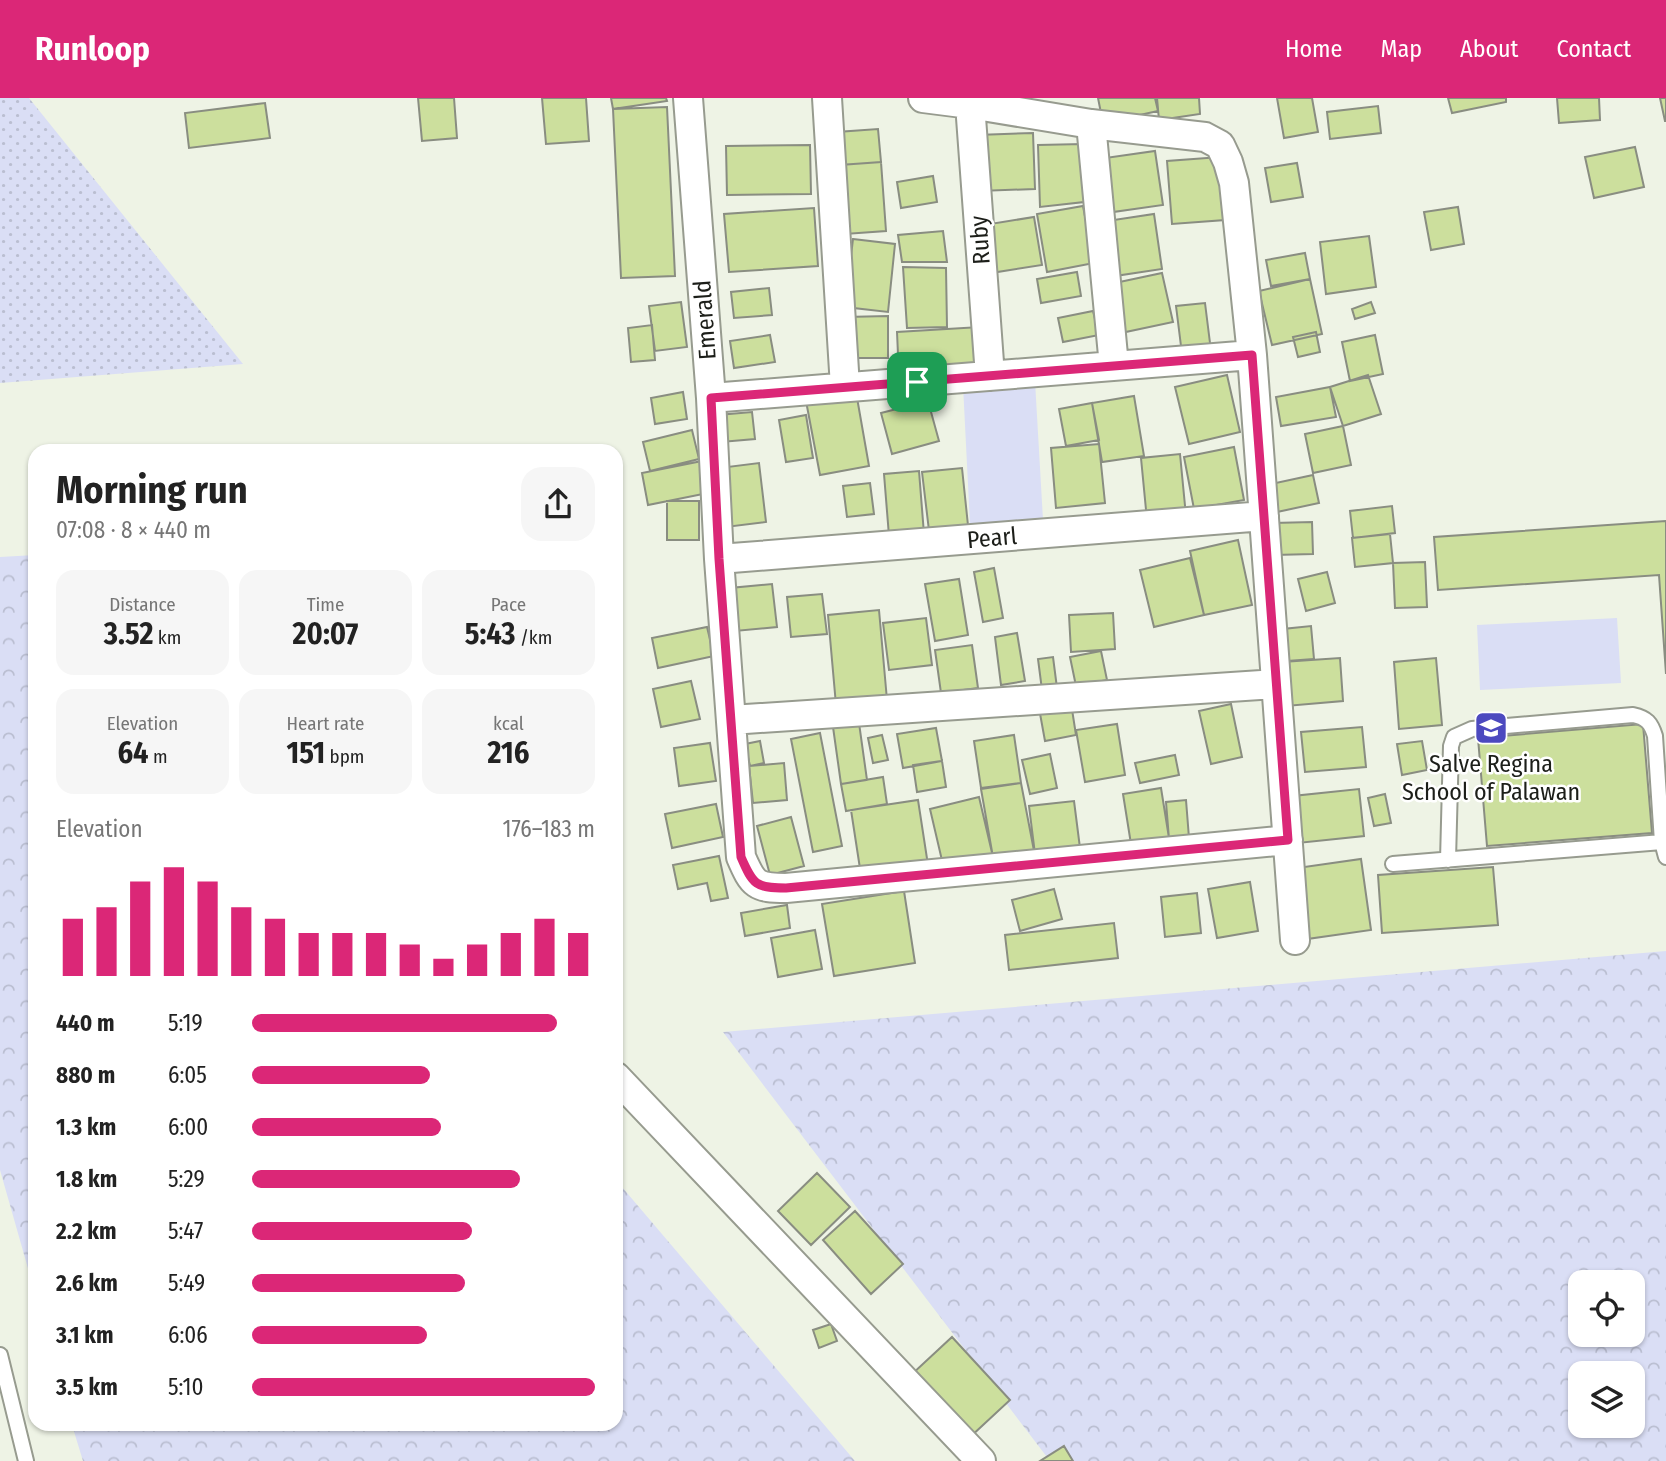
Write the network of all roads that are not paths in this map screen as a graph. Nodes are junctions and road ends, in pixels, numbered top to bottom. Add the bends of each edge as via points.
1 (688, 98) edge
2 (827, 98) edge
3 (923, 98) edge
4 (970, 104) junction
5 (1091, 124) junction
6 (1252, 355) junction
7 (1114, 366) junction
8 (990, 376) junction
9 (845, 387) junction
10 (711, 398) junction
11 (1264, 516) junction
12 (719, 559) junction
13 (1276, 684) junction
14 (732, 720) junction
15 (1288, 840) junction
16 (1664, 850) edge
17 (1448, 860) junction
18 (1393, 864) dead end
19 (1295, 940) dead end
20 (623, 1084) edge
21 (0, 1355) edge
22 (26, 1461) edge
23 (981, 1461) edge

1 - 10 street, Emerald
2 - 9 street
3 - 4 street
4 - 5 street
4 - 8 street, Ruby
5 - 6 street via 1205,137 1220,145 1234,183
5 - 7 street
6 - 7 street
6 - 11 street
7 - 8 street
8 - 9 street
9 - 10 street
10 - 12 street, Emerald
11 - 12 street, Pearl
11 - 13 street
12 - 14 street, Emerald
13 - 14 street
13 - 15 street
14 - 15 street, Emerald via 741,857 751,878 766,888
15 - 19 street
16 - 17 lane
16 - 17 lane via 1655,736 1651,724 1633,715 1472,729 1454,737
17 - 18 lane
20 - 23 street
21 - 22 lane

